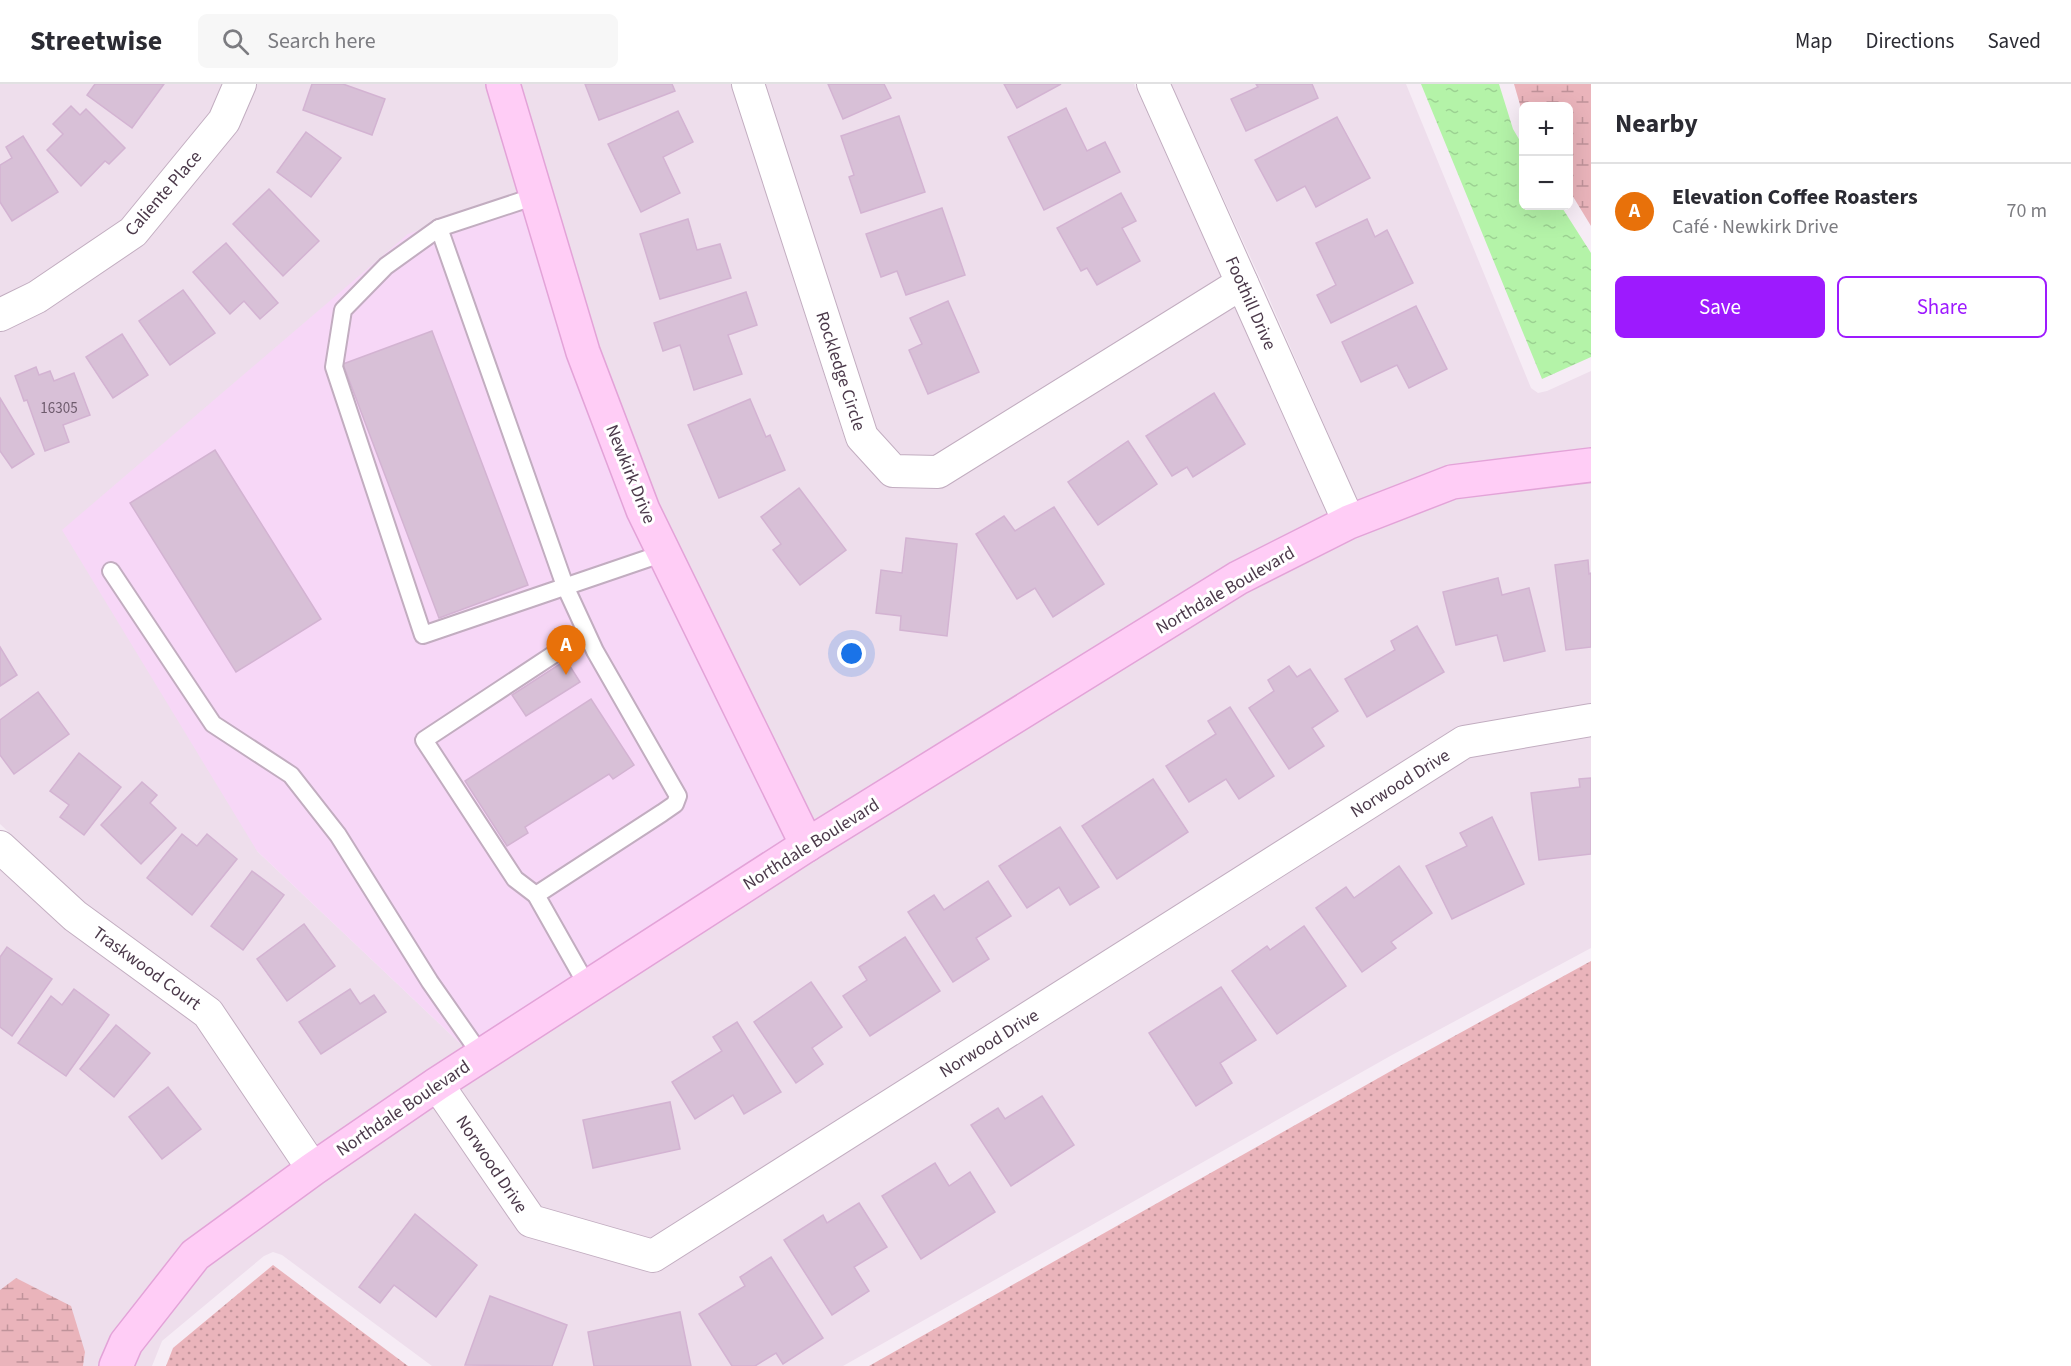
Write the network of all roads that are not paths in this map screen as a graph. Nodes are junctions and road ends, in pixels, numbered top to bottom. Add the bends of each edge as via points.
1 (240, 84) edge
2 (503, 84) edge
3 (748, 84) edge
4 (1153, 84) edge
5 (536, 196) junction
6 (440, 228) junction
7 (1242, 283) junction
8 (0, 315) edge
9 (1591, 465) edge
10 (1349, 522) junction
11 (664, 553) junction
12 (111, 571) dead end
13 (565, 586) junction
14 (586, 633) junction
15 (1591, 720) edge
16 (807, 845) junction
17 (0, 847) edge
18 (536, 895) junction
19 (588, 987) junction
20 (481, 1055) junction
21 (437, 1084) junction
22 (313, 1168) junction
23 (116, 1366) edge

1 - 8 street, Caliente Place via 224,121 133,232 37,297
2 - 5 street, Newkirk Drive
3 - 7 street, Rockledge Circle via 862,437 893,471 938,472
4 - 7 street, Foothill Drive
5 - 6 lane
5 - 11 street, Newkirk Drive via 583,352 643,510
6 - 13 lane
6 - 13 lane via 386,266 343,310 334,367 423,635
7 - 10 street, Foothill Drive
9 - 10 street, Northdale Boulevard via 1452,482
10 - 16 street, Northdale Boulevard via 1238,578
11 - 13 lane
11 - 16 street, Newkirk Drive
12 - 20 lane via 213,724 291,776 338,835
13 - 14 lane
14 - 18 lane via 678,796 675,804
14 - 18 lane via 424,740 515,879
15 - 21 street, Norwood Drive via 1464,742 653,1256 531,1221
16 - 19 street, Northdale Boulevard
17 - 22 street, Traskwood Court via 75,916 208,1013
18 - 19 lane
19 - 20 street, Northdale Boulevard
20 - 21 street, Northdale Boulevard
21 - 22 street, Northdale Boulevard
22 - 23 street, Northdale Boulevard via 195,1255 126,1343

